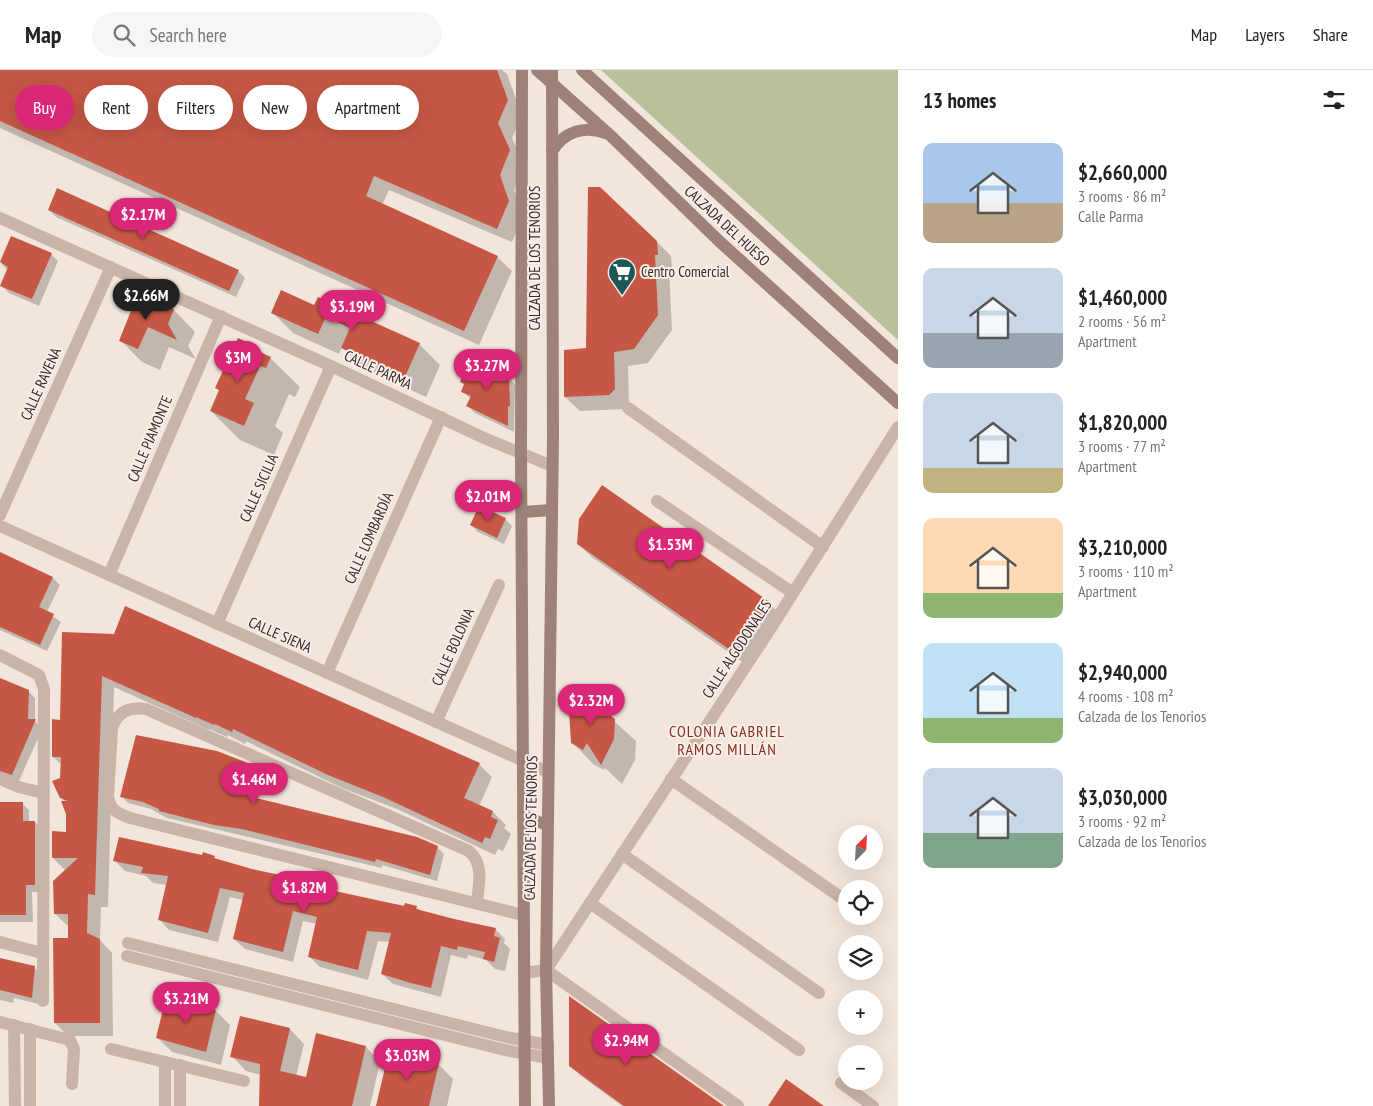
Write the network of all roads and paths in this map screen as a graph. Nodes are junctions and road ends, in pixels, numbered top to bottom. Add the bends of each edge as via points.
1 (522, 70) edge
2 (537, 70) edge
3 (552, 70) edge
4 (582, 70) edge
5 (552, 84) junction
6 (611, 136) junction
7 (552, 151) junction
8 (0, 218) edge
9 (112, 267) junction
10 (221, 316) junction
11 (898, 358) edge
12 (331, 366) junction
13 (898, 402) edge
14 (628, 408) dead end
15 (441, 417) junction
16 (898, 427) edge
17 (521, 454) junction
18 (552, 466) junction
19 (657, 501) dead end
20 (552, 510) junction
21 (522, 512) junction
22 (0, 515) edge
23 (0, 526) edge
24 (823, 547) junction
25 (109, 575) junction
26 (499, 585) dead end
27 (793, 594) junction
28 (216, 624) junction
29 (0, 656) edge
30 (327, 673) junction
31 (436, 722) junction
32 (522, 761) junction
33 (548, 772) junction
34 (0, 779) edge
35 (671, 779) junction
36 (44, 794) junction
37 (523, 816) junction
38 (547, 825) junction
39 (622, 854) junction
40 (838, 895) edge
41 (590, 903) junction
42 (476, 904) junction
43 (523, 915) junction
44 (0, 942) edge
45 (128, 943) dead end
46 (42, 953) junction
47 (127, 956) dead end
48 (546, 970) junction
49 (524, 973) junction
50 (819, 992) dead end
51 (43, 1001) dead end
52 (0, 1022) edge
53 (14, 1025) junction
54 (30, 1029) junction
55 (525, 1047) junction
56 (111, 1049) dead end
57 (799, 1050) dead end
58 (548, 1051) junction
59 (165, 1062) junction
60 (180, 1065) junction
61 (244, 1081) dead end
62 (72, 1084) dead end
63 (850, 1090) edge
64 (15, 1106) edge
65 (30, 1106) edge
66 (166, 1106) edge
67 (180, 1106) edge
68 (525, 1106) edge
69 (549, 1106) edge
70 (738, 1106) edge
71 (873, 1106) edge

1 - 17 street, CALZADA DE LOS TENORIOS
2 - 5 street, CALZADA DEL HUESO
3 - 5 street, CALZADA DE LOS TENORIOS
4 - 11 street, CALZADA DEL HUESO
5 - 6 street, CALZADA DEL HUESO
5 - 7 street, CALZADA DE LOS TENORIOS
6 - 7 street via 596,130 579,130 563,138
6 - 13 street, CALZADA DEL HUESO via 712,235
7 - 18 street, CALZADA DE LOS TENORIOS
8 - 9 street, CALLE PARMA
9 - 10 street, CALLE PARMA
9 - 22 street, CALLE RAVENA
10 - 12 street, CALLE PARMA
10 - 25 street, CALLE PIAMONTE
12 - 15 street, CALLE PARMA
12 - 28 street, CALLE SICILIA
14 - 24 street
15 - 17 street, CALLE PARMA
15 - 30 street, CALLE LOMBARDÍA
16 - 24 street, CALLE ALGODONALES
17 - 18 street, CALLE PARMA
17 - 21 street, CALZADA DE LOS TENORIOS
18 - 20 street, CALZADA DE LOS TENORIOS
19 - 27 street
20 - 21 street
20 - 33 street, CALZADA DE LOS TENORIOS
21 - 32 street, CALZADA DE LOS TENORIOS
23 - 25 street, CALLE SIENA
24 - 27 street, CALLE ALGODONALES
25 - 28 street, CALLE SIENA
26 - 31 street, CALLE BOLONIA
27 - 35 street, CALLE ALGODONALES
28 - 30 street, CALLE SIENA
29 - 36 street via 39,675 44,689
30 - 31 street, CALLE SIENA
31 - 32 street, CALLE SIENA
32 - 33 street, CALLE SIENA
32 - 37 street, CALZADA DE LOS TENORIOS
33 - 38 street, CALZADA DE LOS TENORIOS
34 - 36 street
35 - 39 street, CALLE ALGODONALES
35 - 40 street
36 - 46 street
37 - 38 street
37 - 43 street, CALZADA DE LOS TENORIOS
38 - 48 street, CALZADA DE LOS TENORIOS
39 - 41 street, CALLE ALGODONALES
39 - 50 street
41 - 48 street, CALLE ALGODONALES
41 - 57 street
42 - 42 street via 480,866 469,851 146,709 134,708 116,718 112,728 108,797 115,812
42 - 43 street
43 - 49 street, CALZADA DE LOS TENORIOS
44 - 46 street
45 - 55 street
46 - 51 street
47 - 55 street
48 - 49 street
48 - 58 street, CALZADA DE LOS TENORIOS
48 - 70 street
49 - 55 street, CALZADA DE LOS TENORIOS
52 - 53 street
53 - 54 street
53 - 64 street
54 - 62 street via 70,1040 74,1049
54 - 65 street
55 - 58 street
55 - 68 street, CALZADA DE LOS TENORIOS
56 - 59 street
58 - 69 street, CALZADA DE LOS TENORIOS
59 - 60 street
59 - 66 street
60 - 61 street
60 - 67 street
63 - 71 street

